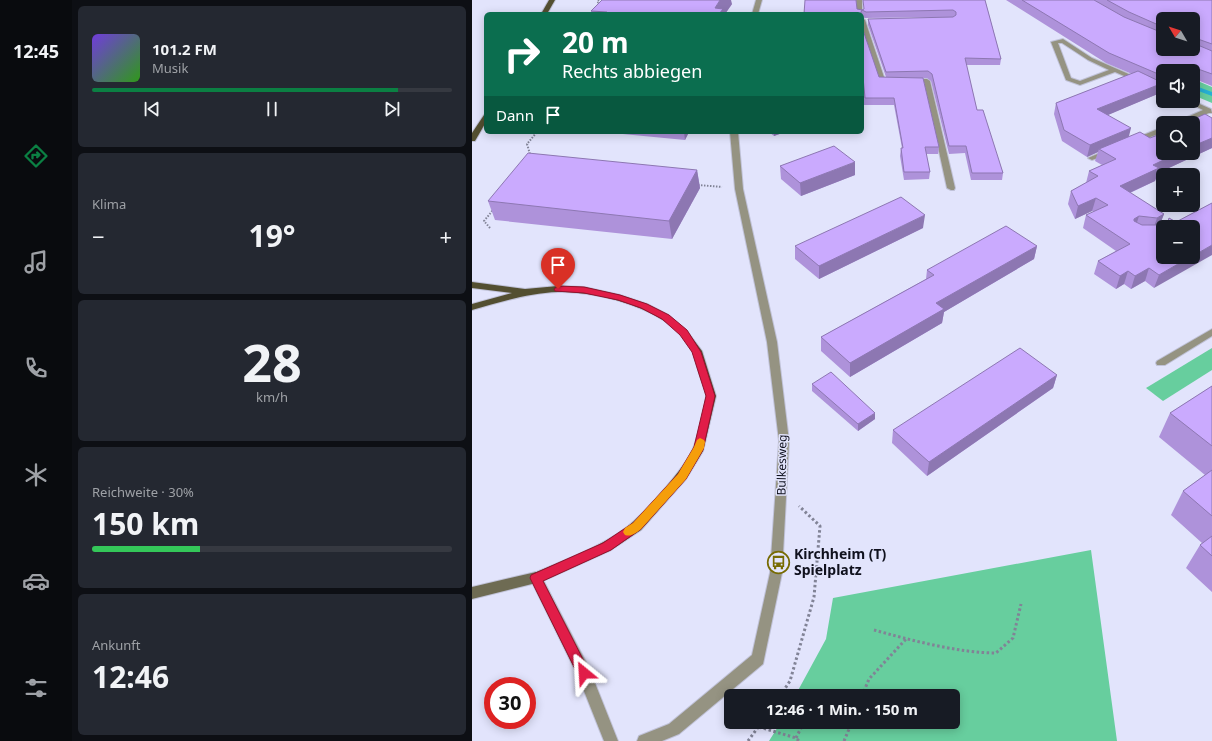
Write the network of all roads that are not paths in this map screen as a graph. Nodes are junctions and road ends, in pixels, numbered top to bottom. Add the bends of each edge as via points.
1 (552, 0) edge
2 (759, 0) edge
3 (859, 0) edge
4 (545, 12) edge
5 (756, 12) edge
6 (860, 12) edge
7 (865, 21) edge
8 (1115, 70) junction
9 (1156, 88) edge
10 (1200, 106) edge
11 (1211, 111) edge
12 (1197, 116) edge
13 (484, 119) edge
14 (1156, 132) edge
15 (734, 134) edge
16 (472, 139) edge
17 (1128, 144) edge
18 (1114, 149) edge
19 (1092, 158) dead end
20 (952, 188) dead end
21 (472, 285) edge
22 (528, 292) junction
23 (472, 307) edge
24 (1212, 332) edge
25 (1161, 363) dead end
26 (536, 578) junction
27 (472, 593) edge
28 (611, 741) edge
29 (644, 741) edge

1 - 4 main road
2 - 5 street
3 - 6 street
7 - 20 street via 882,82 927,81
8 - 8 street via 1090,59 1063,40 1054,42 1068,79 1080,83
8 - 9 street
10 - 11 street
11 - 12 street
13 - 16 main road
14 - 17 street
15 - 29 street, Bulkesweg via 739,189 772,342 784,441 776,572 758,659 674,729
18 - 19 street
21 - 22 main road
22 - 23 main road
22 - 26 main road via 584,290 620,298 666,317 684,333 697,352 711,396 699,448 682,476 642,521 607,546
24 - 25 street
26 - 27 main road
26 - 28 street via 584,673

